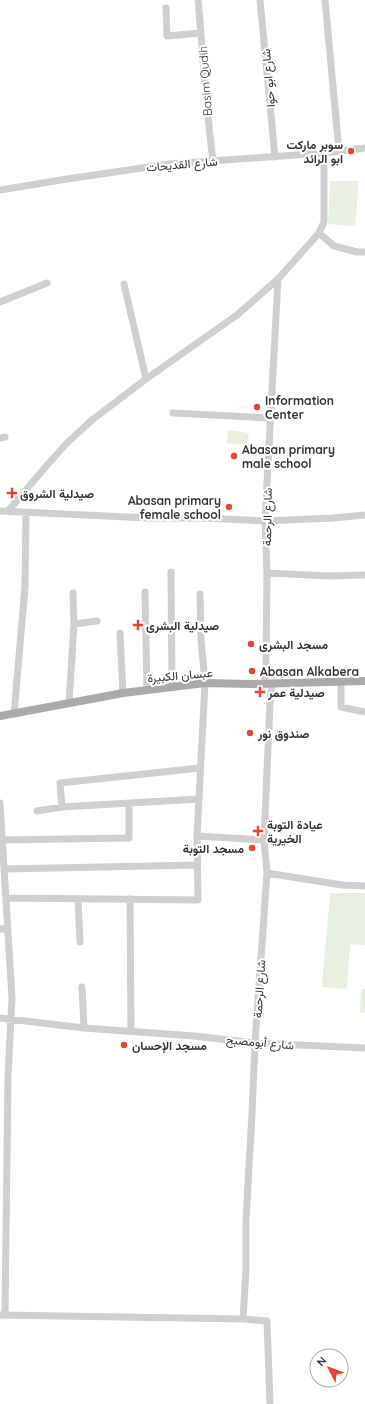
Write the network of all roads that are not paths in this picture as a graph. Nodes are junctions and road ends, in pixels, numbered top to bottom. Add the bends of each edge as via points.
1 (198, 0) edge
2 (260, 0) edge
3 (326, 0) edge
4 (166, 8) dead end
5 (201, 33) junction
6 (365, 148) edge
7 (339, 151) junction
8 (324, 153) junction
9 (275, 157) junction
10 (213, 161) junction
11 (0, 190) edge
12 (319, 233) junction
13 (365, 252) edge
14 (278, 279) junction
15 (47, 283) dead end
16 (124, 284) dead end
17 (0, 302) edge
18 (146, 379) junction
19 (173, 414) dead end
20 (270, 418) junction
21 (0, 511) edge
22 (8, 512) junction
23 (26, 513) junction
24 (365, 515) edge
25 (265, 520) junction
26 (171, 572) dead end
27 (267, 573) junction
28 (365, 575) edge
29 (145, 592) dead end
30 (73, 593) dead end
31 (200, 594) dead end
32 (97, 622) dead end
33 (74, 624) junction
34 (120, 633) dead end
35 (365, 681) edge
36 (341, 682) junction
37 (205, 683) junction
38 (268, 684) junction
39 (172, 687) junction
40 (147, 690) junction
41 (122, 694) junction
42 (69, 703) junction
43 (365, 712) edge
44 (14, 714) junction
45 (0, 716) edge
46 (200, 768) junction
47 (199, 799) junction
48 (0, 803) edge
49 (128, 804) junction
50 (62, 807) junction
51 (37, 811) dead end
52 (197, 836) junction
53 (264, 840) junction
54 (2, 841) edge
55 (2, 859) edge
56 (197, 866) junction
57 (4, 869) junction
58 (267, 873) junction
59 (365, 886) edge
60 (7, 898) junction
61 (78, 899) junction
62 (130, 899) junction
63 (0, 929) edge
64 (8, 929) junction
65 (80, 942) dead end
66 (82, 987) dead end
67 (0, 1018) edge
68 (12, 1019) junction
69 (84, 1028) junction
70 (131, 1031) junction
71 (255, 1043) junction
72 (365, 1048) edge
73 (3, 1315) edge
74 (243, 1319) junction
75 (270, 1404) edge

1 - 5 street, Basim Qudih
2 - 9 street, شارع ابو حوا
3 - 7 street
4 - 5 street via 168,36
5 - 10 street, Basim Qudih
6 - 7 street, شارع القديحات
7 - 8 street, شارع القديحات
8 - 9 street, شارع القديحات
8 - 12 street via 324,222
9 - 10 street, شارع القديحات
10 - 11 street, شارع القديحات via 168,164
12 - 13 street via 334,246
12 - 14 street
14 - 18 street via 237,315
14 - 20 street, شارع الرحمة
15 - 17 street
16 - 18 street
18 - 22 street via 92,420 67,443
19 - 20 street
20 - 25 street, شارع الرحمة
21 - 22 street
22 - 23 street
23 - 25 street
23 - 44 street via 25,587
24 - 25 street
25 - 27 street, شارع الرحمة
26 - 39 street
27 - 28 street
27 - 38 street, شارع الرحمة
29 - 40 street
30 - 33 street
31 - 37 street
32 - 33 street
33 - 42 street
34 - 41 street
35 - 36 main road, عبسان الكبيرة
36 - 38 main road, عبسان الكبيرة
36 - 43 street via 341,708
37 - 38 main road, عبسان الكبيرة
37 - 39 main road, عبسان الكبيرة
37 - 46 street
38 - 53 street, شارع الرحمة via 270,703
39 - 40 main road, عبسان الكبيرة
40 - 41 main road, عبسان الكبيرة
41 - 42 main road, عبسان الكبيرة
42 - 44 main road, عبسان الكبيرة
44 - 45 main road, عبسان الكبيرة
46 - 47 street
46 - 50 street via 60,783
47 - 49 street
47 - 52 street
48 - 54 street
49 - 50 street
49 - 54 street via 129,838
50 - 51 street
52 - 53 street
52 - 56 street
53 - 58 street, شارع الرحمة
54 - 55 street
55 - 57 street
56 - 57 street
56 - 62 street via 198,900
57 - 60 street
58 - 59 street via 342,885
58 - 71 street, شارع الرحمة
60 - 61 street
60 - 64 street
61 - 62 street
61 - 65 street
62 - 70 street
63 - 64 street
64 - 68 street
66 - 69 street
67 - 68 street, شارع أبومصبح
68 - 69 street, شارع أبومصبح
68 - 73 street via 8,1076
69 - 70 street, شارع أبومصبح
70 - 71 street, شارع أبومصبح
71 - 72 street, شارع أبومصبح
71 - 74 street, شارع الرحمة
73 - 74 street
74 - 75 street via 267,1321

